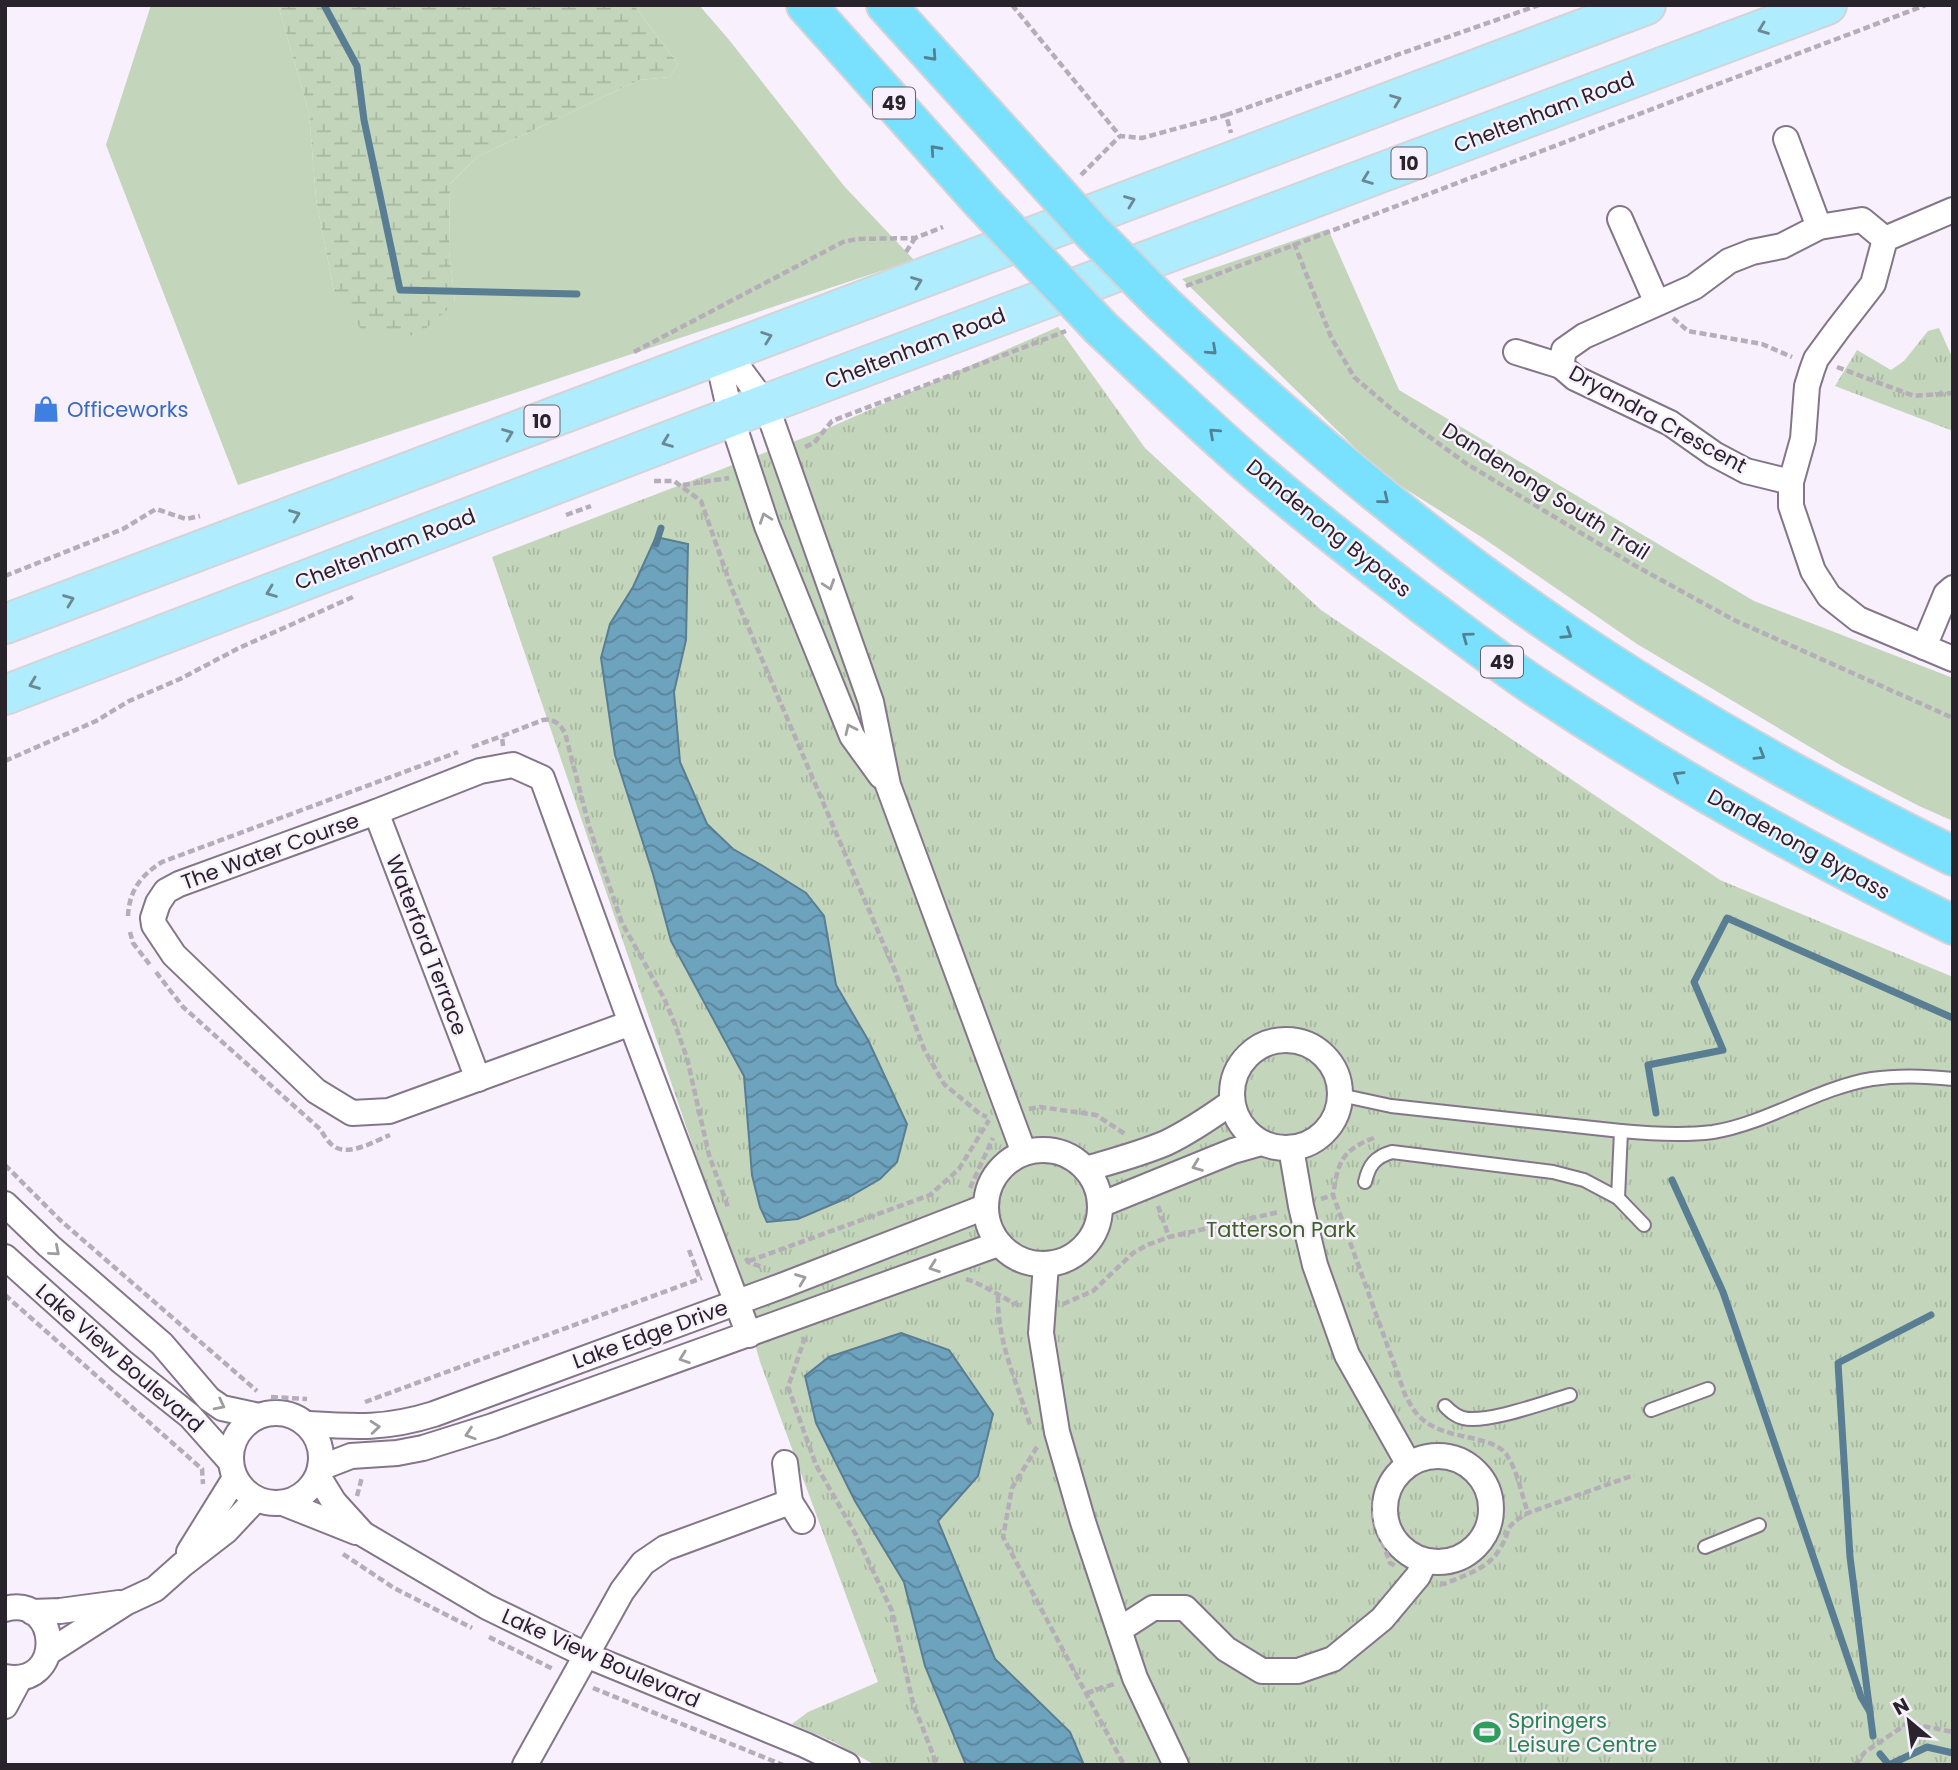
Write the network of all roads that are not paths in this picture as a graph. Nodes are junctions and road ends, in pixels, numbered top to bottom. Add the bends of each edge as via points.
1 (806, 5) edge
2 (886, 5) edge
3 (1646, 5) edge
4 (1827, 5) edge
5 (1786, 139) dead end
6 (1953, 210) edge
7 (1620, 219) dead end
8 (1819, 227) junction
9 (1885, 239) junction
10 (1657, 303) junction
11 (1516, 352) dead end
12 (722, 353) junction
13 (1562, 366) junction
14 (748, 411) junction
15 (1791, 482) junction
16 (1953, 588) edge
17 (5, 624) edge
18 (1924, 647) junction
19 (1953, 659) edge
20 (5, 695) edge
21 (888, 785) junction
22 (376, 812) junction
23 (1953, 856) edge
24 (1953, 925) edge
25 (631, 1023) junction
26 (478, 1079) junction
27 (1953, 1079) edge
28 (1340, 1095) junction
29 (1233, 1102) junction
30 (1621, 1131) junction
31 (1261, 1143) junction
32 (1291, 1148) junction
33 (1024, 1153) junction
34 (1086, 1169) junction
35 (1365, 1182) dead end
36 (1618, 1198) junction
37 (5, 1204) edge
38 (1100, 1205) junction
39 (985, 1207) junction
40 (1644, 1225) dead end
41 (998, 1244) junction
42 (5, 1257) edge
43 (1046, 1264) junction
44 (737, 1302) junction
45 (749, 1335) junction
46 (1708, 1389) dead end
47 (1570, 1395) dead end
48 (1445, 1406) dead end
49 (1651, 1410) dead end
50 (259, 1416) junction
51 (307, 1424) junction
52 (785, 1463) dead end
53 (1408, 1463) junction
54 (233, 1470) junction
55 (319, 1472) junction
56 (256, 1499) junction
57 (283, 1503) junction
58 (1759, 1525) dead end
59 (356, 1527) junction
60 (1705, 1547) dead end
61 (181, 1565) junction
62 (1430, 1572) junction
63 (127, 1602) junction
64 (5, 1609) edge
65 (32, 1612) junction
66 (1119, 1630) junction
67 (49, 1652) junction
68 (586, 1655) junction
69 (13, 1677) edge
70 (5, 1706) edge
71 (525, 1765) edge
72 (847, 1765) edge
73 (1176, 1765) edge

24 -> 1 highway, Dandenong Bypass / 49, bridge via 1751,819 1534,686 1303,510 1089,328
2 -> 23 highway, bridge via 1060,177 1089,229 1171,296 1331,456 1471,566 1669,701 1772,762
12 -> 3 main road, 10
4 -> 14 main road, Cheltenham Road / 10 via 1288,228
5 - 8 street
6 - 9 street
7 - 10 street
8 - 9 street, Dryandra Crescent via 1862,220
8 - 10 street, Dryandra Crescent via 1782,246 1729,261 1694,286
9 - 15 street via 1873,284 1816,359
10 - 13 street, Dryandra Crescent via 1584,336 1564,350
11 - 13 street
12 - 14 street
12 - 14 street
17 -> 12 main road, 10
13 - 15 street, Dryandra Crescent via 1575,378 1670,423 1746,471
14 -> 20 main road, Cheltenham Road / 10
14 -> 21 street via 784,456 871,702
21 -> 14 street via 852,736 767,526 750,472
15 - 18 street via 1791,506 1813,571 1829,596 1858,619
16 - 18 street via 1946,594
18 - 19 street
21 - 33 street via 999,1115
22 - 25 street, The Water Course via 480,771 513,765 542,778
22 - 26 street, Waterford Terrace
22 - 26 street, The Water Course via 179,884 166,891 158,903 154,925 174,955 316,1091 352,1113 389,1111
25 - 26 street, The Water Course
25 - 44 street via 736,1266
27 - 30 lane via 1871,1079 1758,1120 1713,1131 1672,1135
28 - 29 street via 1338,1077 1317,1049 1283,1040 1265,1044 1239,1067
28 - 30 lane via 1391,1106
28 - 32 street via 1338,1110 1321,1135
29 - 31 street via 1244,1128
29 - 34 street via 1165,1143
30 - 36 lane
31 - 32 street
31 -> 38 street
32 - 53 street via 1315,1265 1348,1355
33 - 34 street via 1057,1151
33 - 39 street via 996,1174
34 - 38 street
35 - 36 lane via 1369,1167 1392,1152 1553,1172 1584,1180
36 - 40 lane
37 -> 50 street, Lake View Boulevard via 162,1344 209,1399 222,1408
38 - 43 street via 1094,1233 1085,1245 1074,1255
39 - 41 street
44 -> 39 street, Lake Edge Drive
41 - 43 street via 1012,1256
41 -> 45 street, Lake Edge Drive via 800,1327
42 - 54 street, Lake View Boulevard via 190,1416
43 - 66 street via 1041,1333 1057,1432
44 - 45 street
51 -> 44 street, Lake Edge Drive via 361,1428 434,1413
45 -> 55 street, Lake Edge Drive via 449,1440 397,1453 342,1458
46 - 49 lane
47 - 48 lane via 1513,1412 1464,1419
50 - 51 street via 284,1413
50 - 54 street via 237,1434 232,1447
51 - 55 street via 320,1444
52 - 68 street via 796,1511 654,1554 632,1574
53 - 62 street via 1395,1476 1384,1506 1393,1539
53 - 62 street via 1442,1454 1471,1467 1489,1489 1490,1519 1485,1535 1474,1549 1457,1560 1437,1563
54 - 56 street via 244,1490
54 - 61 street
55 - 57 street via 310,1489
55 - 59 street, Lake View Boulevard via 334,1502
56 - 57 street
56 - 61 street via 226,1531
57 - 59 street, Lake View Boulevard
58 - 60 lane
59 - 68 street, Lake View Boulevard via 486,1608
61 - 63 street via 155,1589
62 - 66 street via 1418,1576 1382,1619 1333,1659 1298,1671 1262,1671 1226,1649 1185,1608 1153,1608
63 - 65 street
63 - 67 street
64 - 65 street
65 - 67 street via 45,1625
66 - 73 street via 1135,1678
67 - 69 street via 38,1669
68 - 71 street
68 - 72 street, Lake View Boulevard
69 - 70 street

